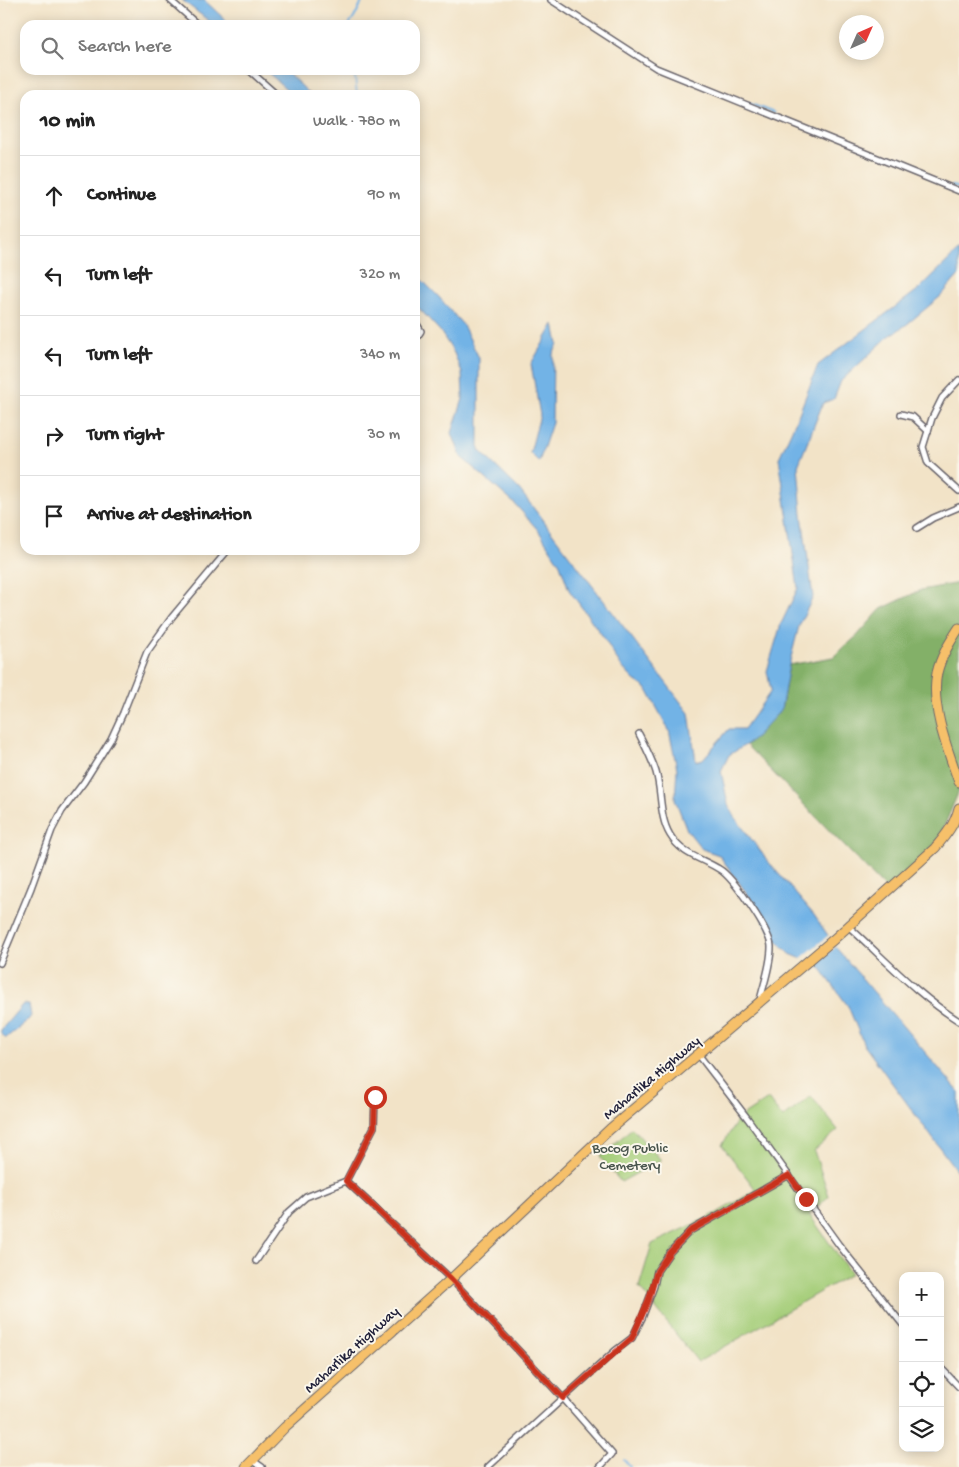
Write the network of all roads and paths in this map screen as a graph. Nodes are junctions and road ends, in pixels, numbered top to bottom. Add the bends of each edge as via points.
1 (170, 0) edge
2 (551, 0) edge
3 (192, 20) edge
4 (255, 75) edge
5 (271, 90) edge
6 (959, 191) edge
7 (959, 380) edge
8 (901, 414) dead end
9 (928, 431) junction
10 (959, 491) edge
11 (959, 507) edge
12 (917, 528) dead end
13 (224, 555) edge
14 (959, 628) edge
15 (639, 734) dead end
16 (959, 782) edge
17 (959, 808) edge
18 (848, 926) junction
19 (0, 963) edge
20 (760, 1002) junction
21 (959, 1021) edge
22 (698, 1054) junction
23 (375, 1097) dead end
24 (789, 1175) junction
25 (346, 1181) junction
26 (256, 1261) dead end
27 (451, 1279) junction
28 (899, 1320) edge
29 (944, 1371) edge
30 (959, 1387) edge
31 (563, 1398) junction
32 (249, 1464) edge
33 (262, 1467) edge
34 (488, 1467) edge
35 (600, 1467) edge

1 - 3 street
2 - 6 street via 656,68
4 - 5 street
7 - 9 street via 942,398
8 - 9 street via 914,417
9 - 10 street via 923,447 928,463
11 - 12 street
13 - 19 street via 147,652 111,739 52,830
14 - 16 highway via 946,648 937,674 937,703 943,737
15 - 20 street via 656,772 669,833 687,854 721,870 731,879 768,934 771,945
17 - 18 highway, Maharlika Highway via 952,826 935,848
18 - 20 highway, Maharlika Highway
18 - 21 street via 911,986
20 - 22 highway, Maharlika Highway
22 - 24 street
22 - 27 highway, Maharlika Highway via 610,1129
23 - 25 street via 374,1127
24 - 28 street via 839,1246
24 - 31 street via 690,1231 657,1271 632,1338
25 - 26 street via 306,1198 289,1212
25 - 27 street
27 - 31 street
27 - 32 highway, Maharlika Highway via 316,1399
29 - 30 street
31 - 34 street
31 - 35 street via 612,1454
32 - 33 street

